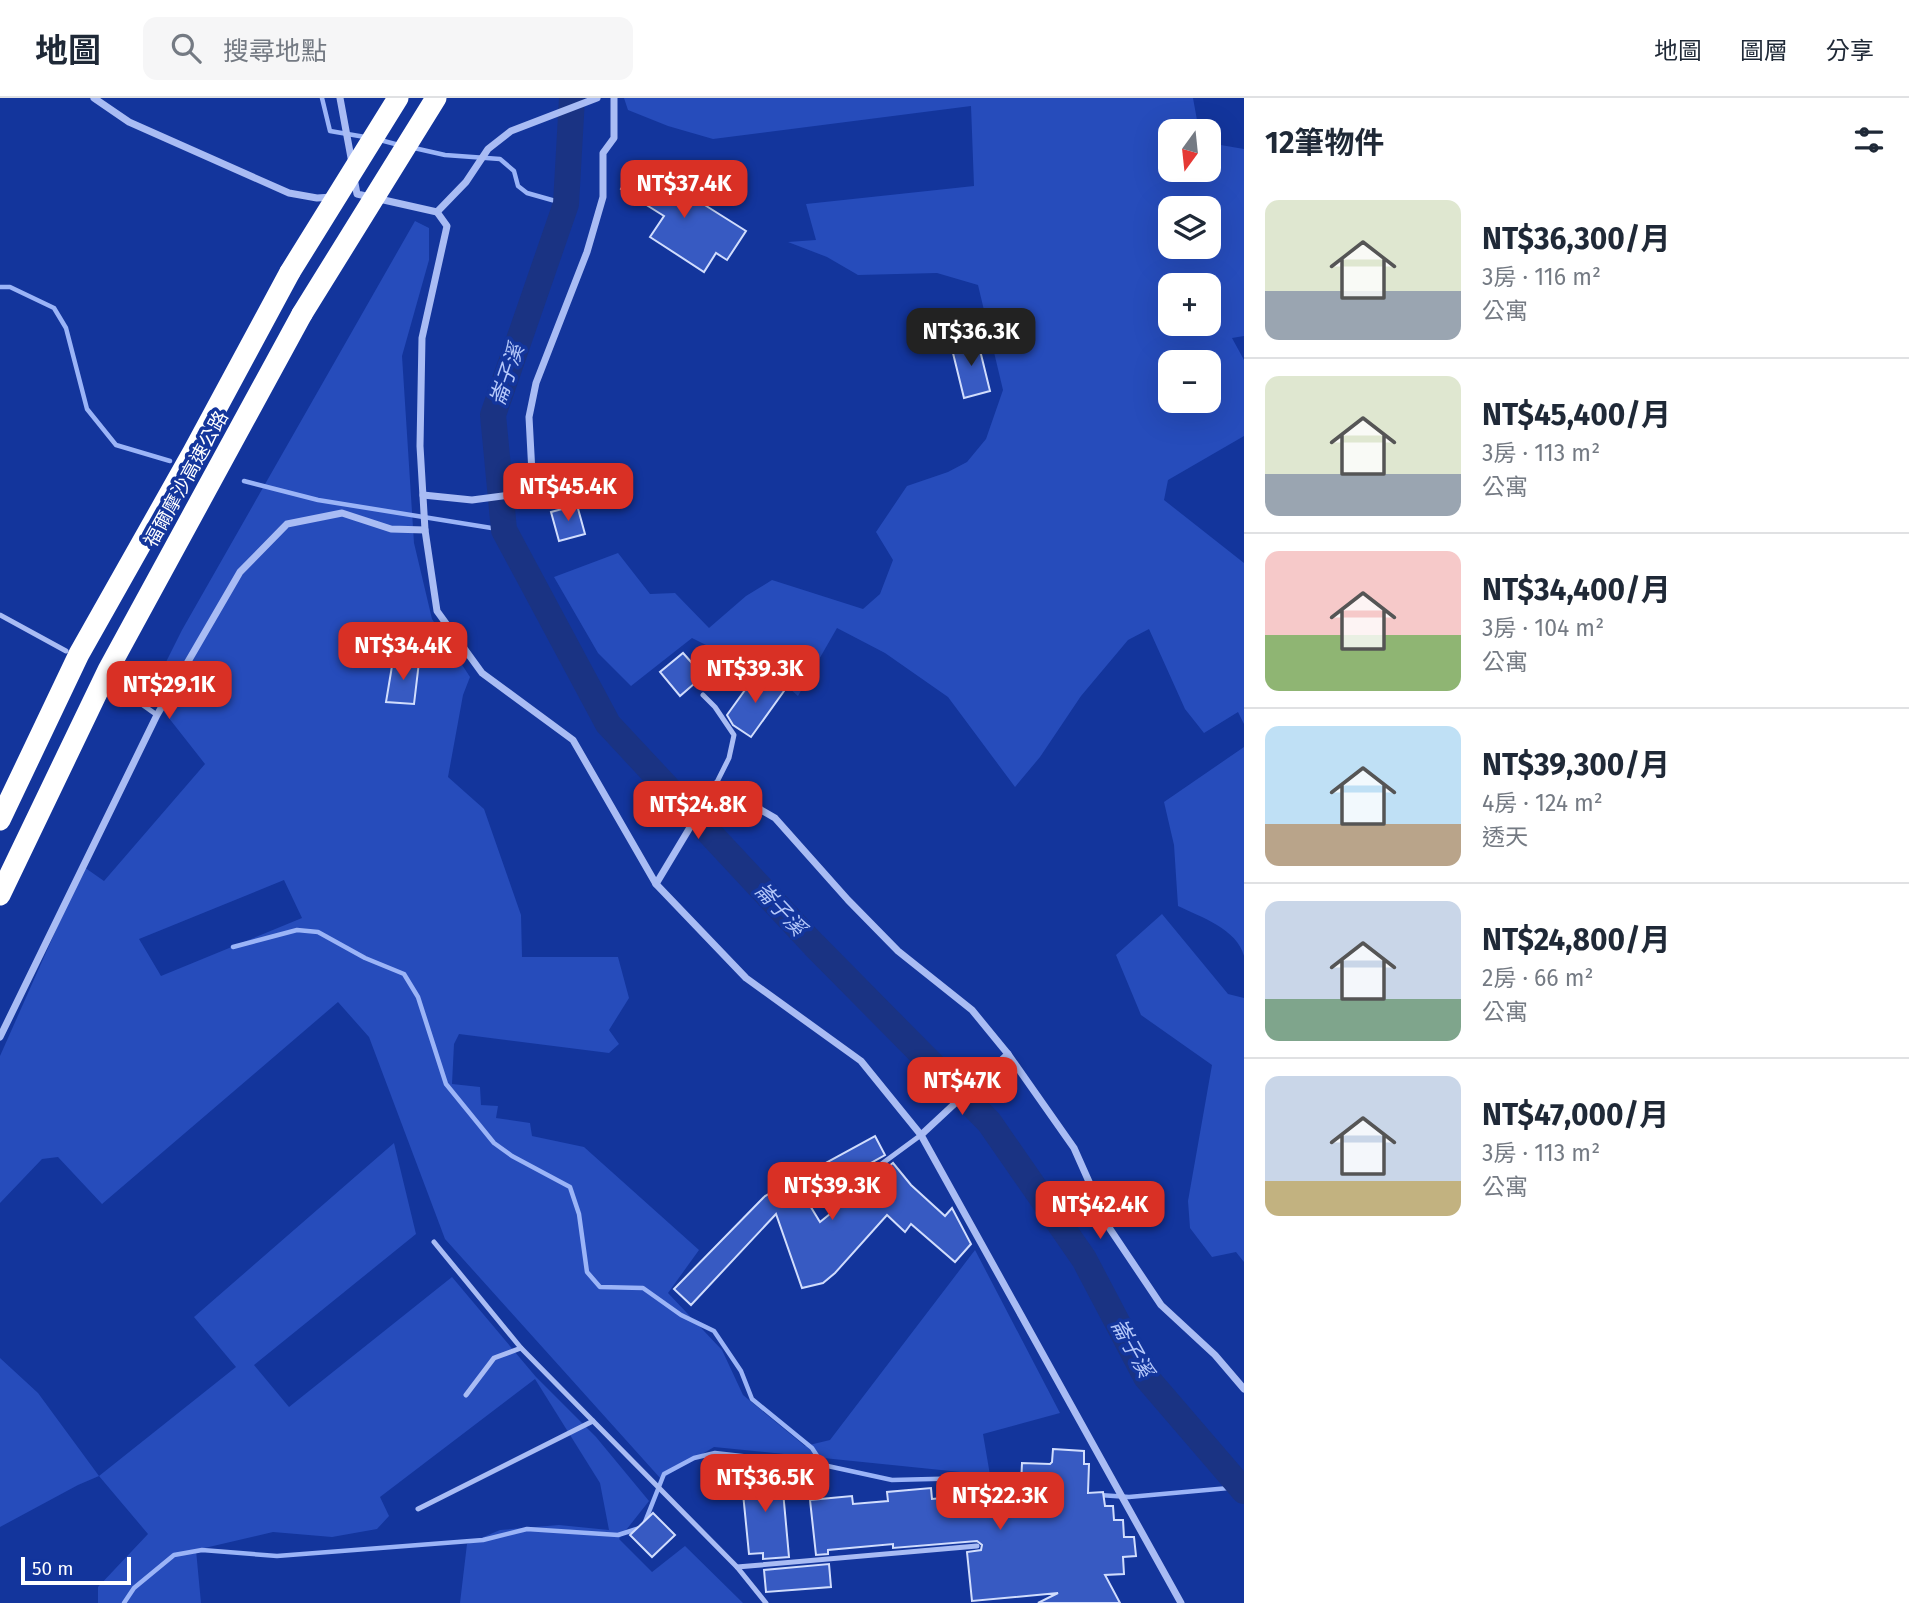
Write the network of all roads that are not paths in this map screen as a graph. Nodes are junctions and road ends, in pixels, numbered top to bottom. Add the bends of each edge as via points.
1 (94, 98) edge
2 (340, 98) edge
3 (398, 98) edge
4 (436, 98) edge
5 (614, 98) edge
6 (594, 99) edge
7 (357, 194) junction
8 (437, 212) junction
9 (423, 495) junction
10 (425, 530) junction
11 (0, 615) edge
12 (66, 651) dead end
13 (702, 695) dead end
14 (133, 698) dead end
15 (157, 715) junction
16 (716, 784) junction
17 (0, 820) edge
18 (656, 884) junction
19 (0, 895) edge
20 (0, 1037) edge
21 (1009, 1054) junction
22 (921, 1135) junction
23 (827, 1204) dead end
24 (434, 1242) dead end
25 (521, 1348) junction
26 (1244, 1389) edge
27 (466, 1395) dead end
28 (593, 1421) junction
29 (418, 1509) dead end
30 (977, 1546) dead end
31 (737, 1567) junction
32 (766, 1603) edge
33 (1181, 1603) edge

1 - 7 street via 129,122 289,193 317,198
2 - 7 street
3 - 17 highway, 福爾摩沙高速公路, bridge via 290,272 79,654
4 - 19 highway, 福爾摩沙高速公路, bridge via 302,314 108,670
5 - 9 street via 614,138 603,153 603,197 533,394 529,417 533,492 472,500
6 - 8 street via 511,131 488,149 466,182
7 - 8 street
8 - 9 street via 447,226 422,338
9 - 10 street
10 - 15 street via 391,530 342,513 286,524 240,572
10 - 18 street via 437,611 482,673 573,740
11 - 12 lane
13 - 16 lane via 734,735
14 - 15 lane
15 - 20 street
16 - 18 street
16 - 21 street via 775,818 890,943 972,1010
18 - 22 street via 746,978 861,1061
21 - 22 street
21 - 26 street via 1074,1148 1110,1229 1161,1305
22 - 23 lane
22 - 33 street
24 - 25 lane
25 - 27 lane via 494,1358
25 - 28 lane
28 - 29 lane
28 - 31 lane
30 - 31 lane
31 - 32 lane

